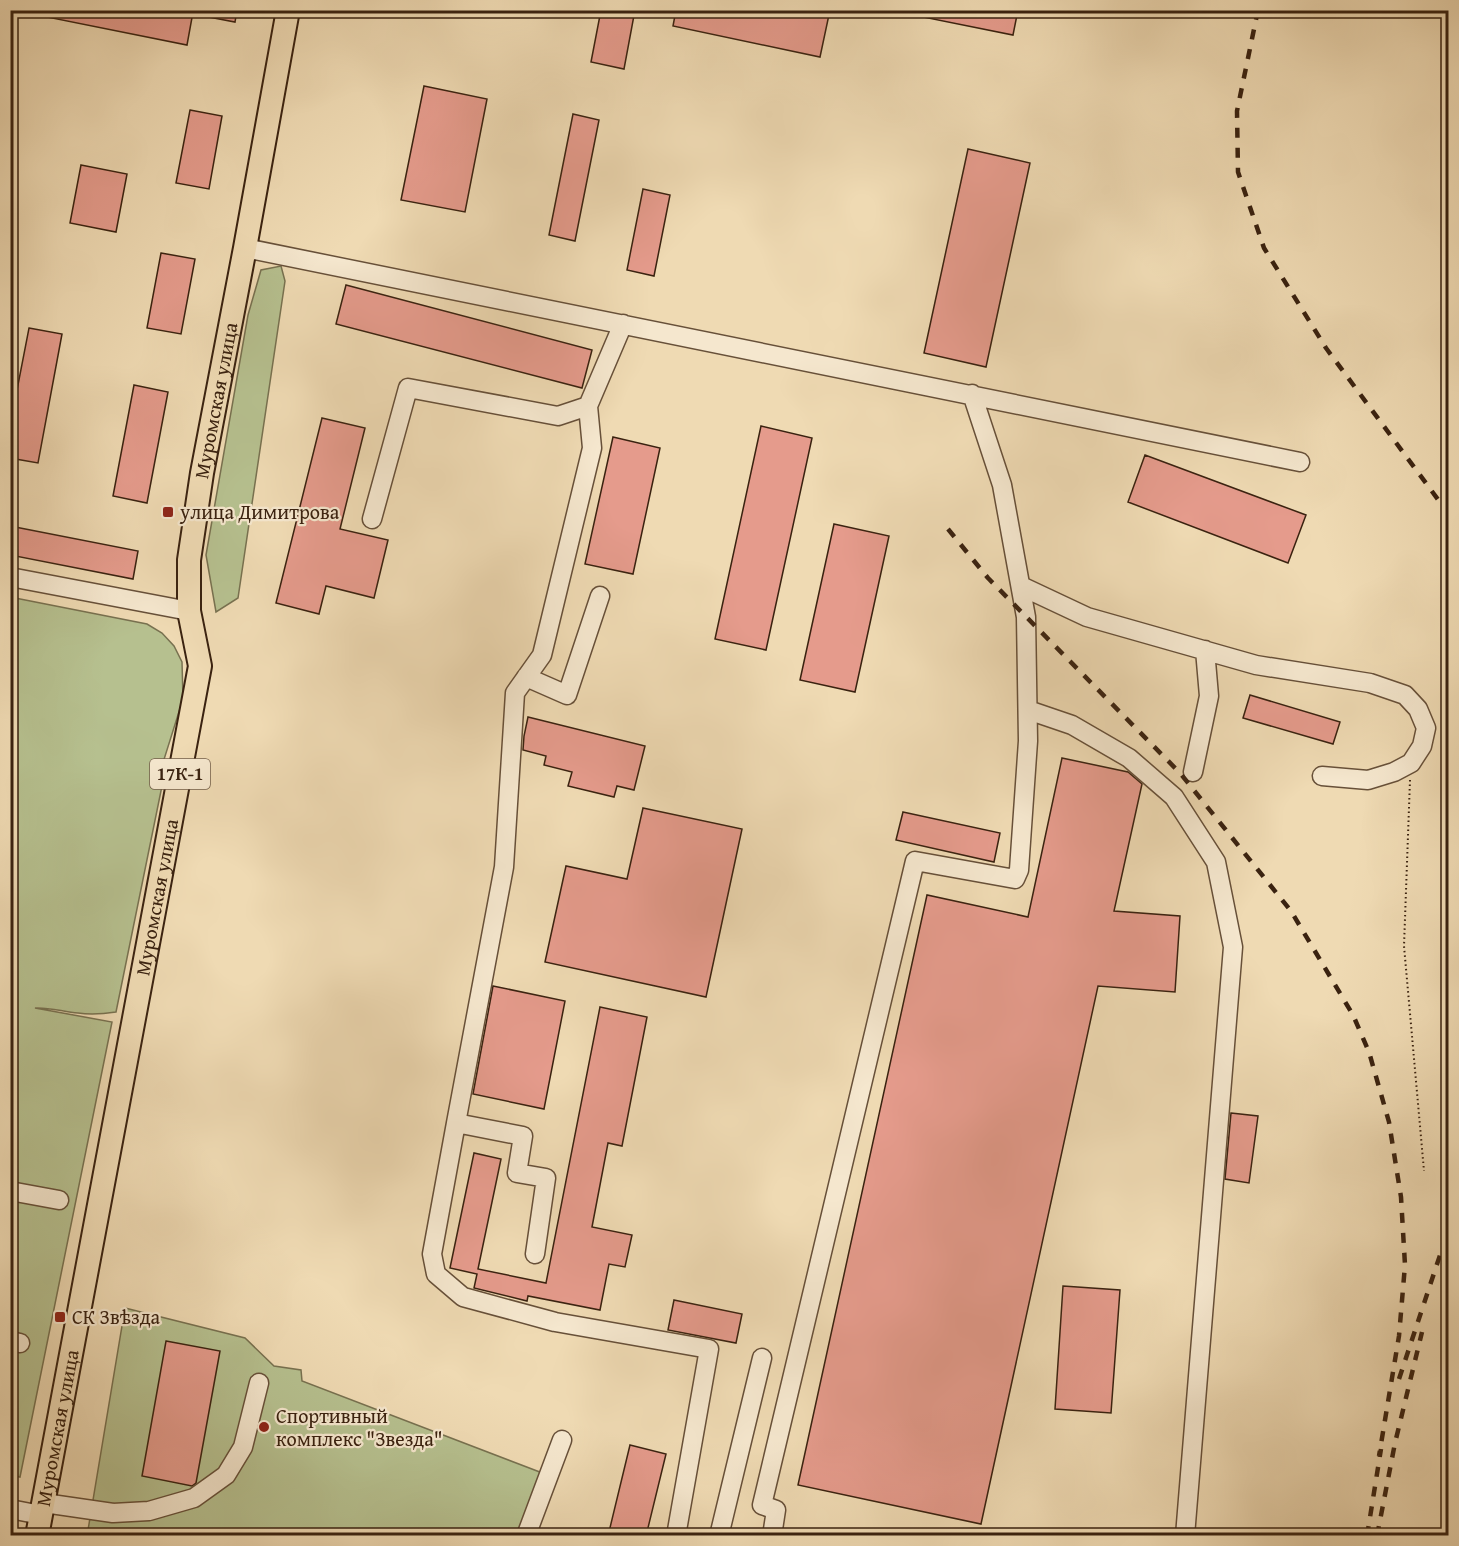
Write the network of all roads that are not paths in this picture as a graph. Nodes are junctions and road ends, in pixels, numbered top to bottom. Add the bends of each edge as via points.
1 (288, 10) edge
2 (245, 248) junction
3 (623, 324) junction
4 (972, 394) junction
5 (588, 406) junction
6 (1300, 462) dead end
7 (372, 519) dead end
8 (10, 577) edge
9 (1021, 586) junction
10 (600, 596) dead end
11 (189, 611) junction
12 (1204, 650) junction
13 (526, 677) junction
14 (1028, 710) junction
15 (1193, 772) dead end
16 (1322, 776) dead end
17 (456, 1123) junction
18 (10, 1191) edge
19 (59, 1200) dead end
20 (535, 1254) dead end
21 (762, 1358) dead end
22 (259, 1383) dead end
23 (562, 1440) dead end
24 (10, 1509) edge
25 (41, 1518) edge
26 (526, 1536) edge
27 (676, 1536) edge
28 (718, 1536) edge
29 (772, 1536) edge
30 (1185, 1536) edge

1 - 2 main road, Муромская улица / 17К-1
2 - 3 street
2 - 11 main road, Муромская улица / 17К-1 via 190,549
3 - 4 street
3 - 5 street
4 - 6 street
4 - 9 street via 1002,485
5 - 7 street via 558,416 408,388
5 - 13 street via 592,448 542,655
8 - 11 street
9 - 12 street via 1087,617
9 - 14 street via 1026,617
10 - 13 street via 567,695
11 - 25 main road, Муромская улица / 17К-1 via 200,666
12 - 15 street via 1209,696
12 - 16 street via 1256,665 1370,683 1405,695 1418,709 1426,728 1422,746 1411,763 1368,780
13 - 17 street via 515,693 504,867
14 - 29 street via 1015,879 915,861 762,1505 776,1510
14 - 30 street via 1072,725 1129,758 1174,797 1216,862 1233,947
17 - 20 street via 522,1136 517,1173 546,1178
17 - 27 street via 432,1254 436,1274 463,1297 535,1317 709,1349
18 - 19 street
21 - 28 street
22 - 25 street via 243,1448 226,1475 194,1498 149,1510
23 - 26 street
24 - 25 street

